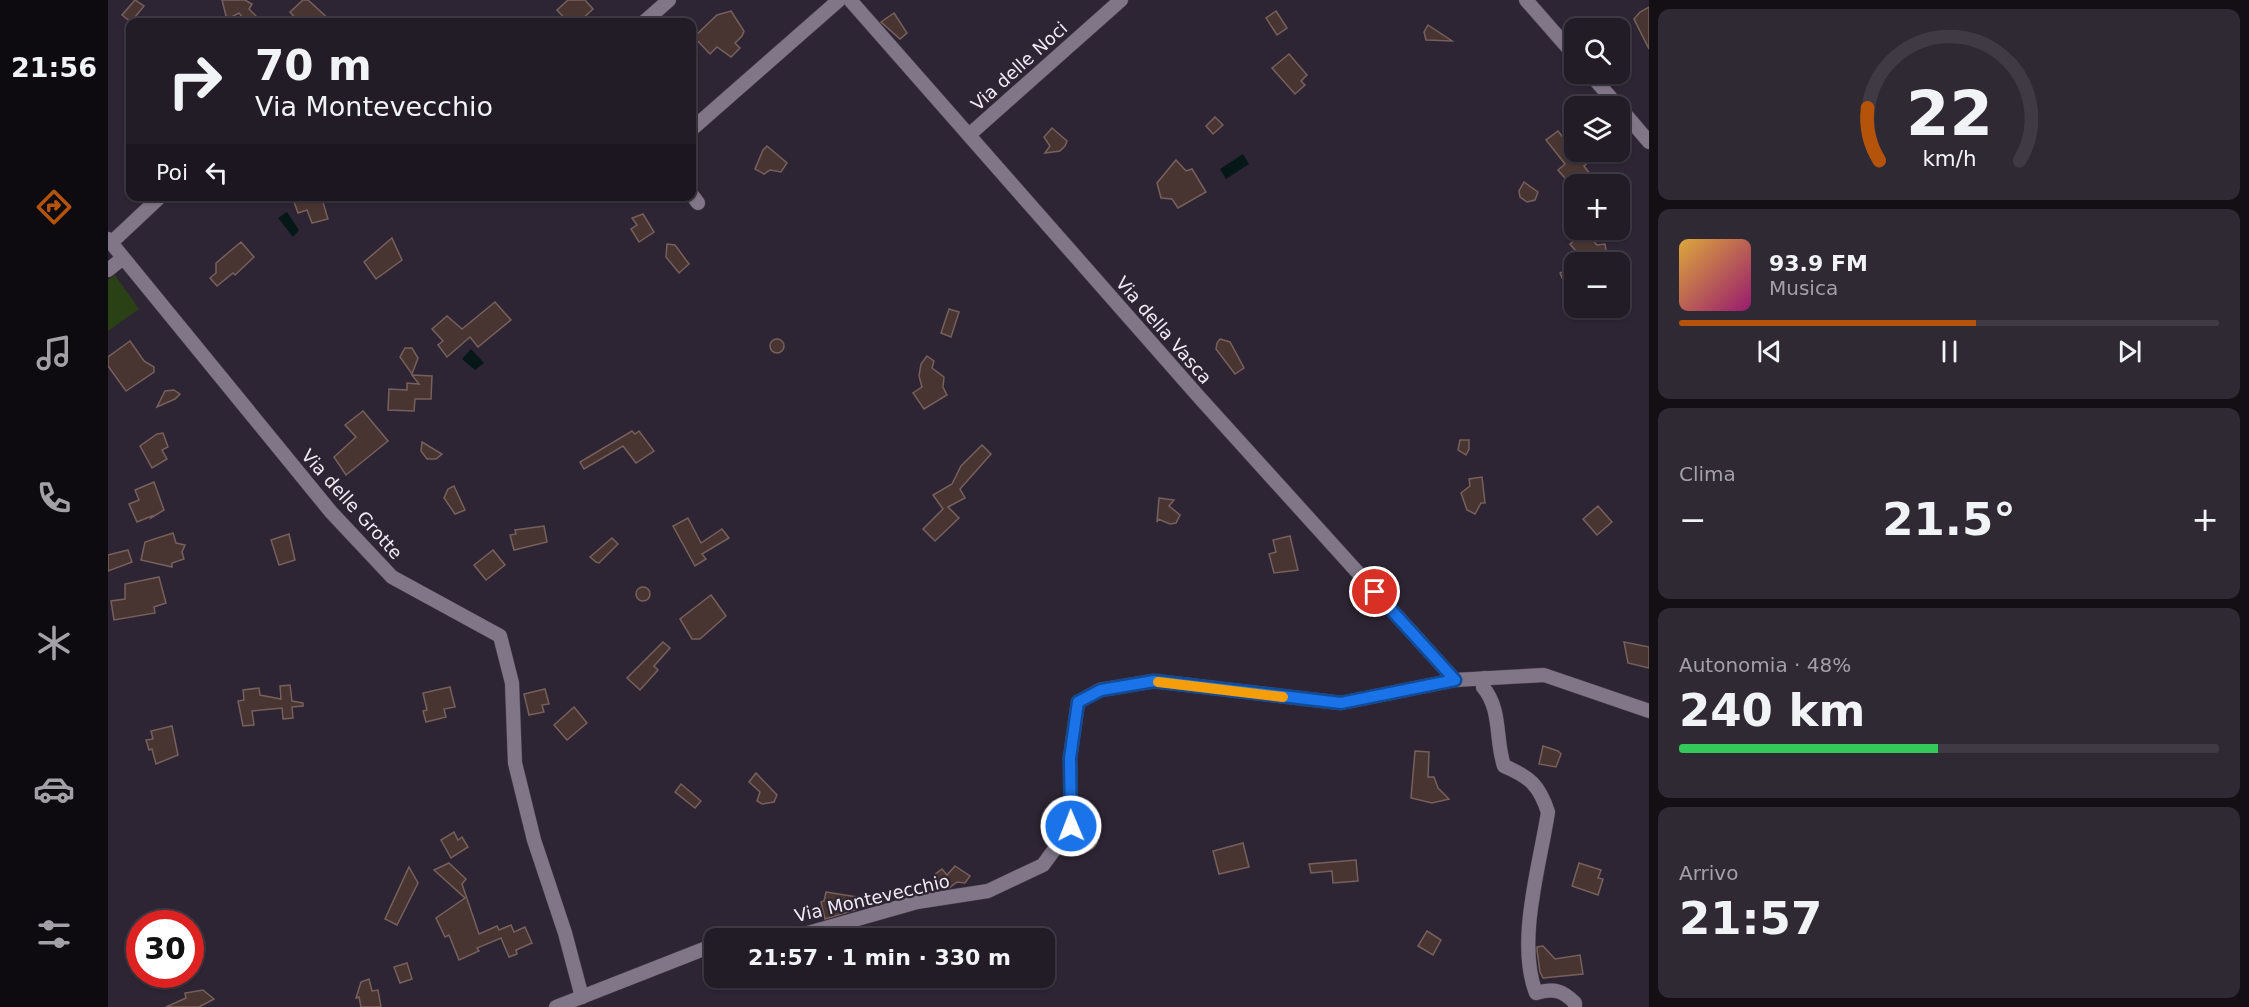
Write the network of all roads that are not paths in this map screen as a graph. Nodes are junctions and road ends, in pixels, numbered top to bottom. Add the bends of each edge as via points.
1 (669, 0) edge
2 (840, 0) edge
3 (850, 0) edge
4 (1121, 0) edge
5 (1526, 0) edge
6 (649, 18) edge
7 (1564, 43) edge
8 (1599, 84) edge
9 (1609, 96) edge
10 (1630, 120) edge
11 (696, 126) edge
12 (969, 135) junction
13 (1649, 142) edge
14 (155, 201) edge
15 (109, 241) edge
16 (123, 258) junction
17 (108, 270) edge
18 (1485, 678) junction
19 (1455, 680) junction
20 (1649, 711) edge
21 (826, 928) edge
22 (704, 949) edge
23 (582, 997) junction
24 (556, 1007) edge
25 (1575, 1007) edge

1 - 6 street
2 - 11 street
3 - 12 street, Via della Vasca
4 - 12 street, Via delle Noci
5 - 7 street
8 - 9 street
10 - 13 street
12 - 19 street, Via della Vasca
14 - 15 street
15 - 16 street, Via delle Grotte
16 - 17 street
16 - 23 street, Via delle Grotte via 331,512 392,577 500,636 512,683 515,763
18 - 19 street
18 - 20 street via 1544,675
18 - 25 street via 1483,687 1493,699 1504,766 1526,775 1542,793 1548,812 1528,938 1529,974 1536,993 1564,991
19 - 21 street, Via Montevecchio via 1341,703 1154,681 1101,690 1078,702 1070,758 1071,826 1043,865 988,891 917,902
22 - 23 street
23 - 24 street

